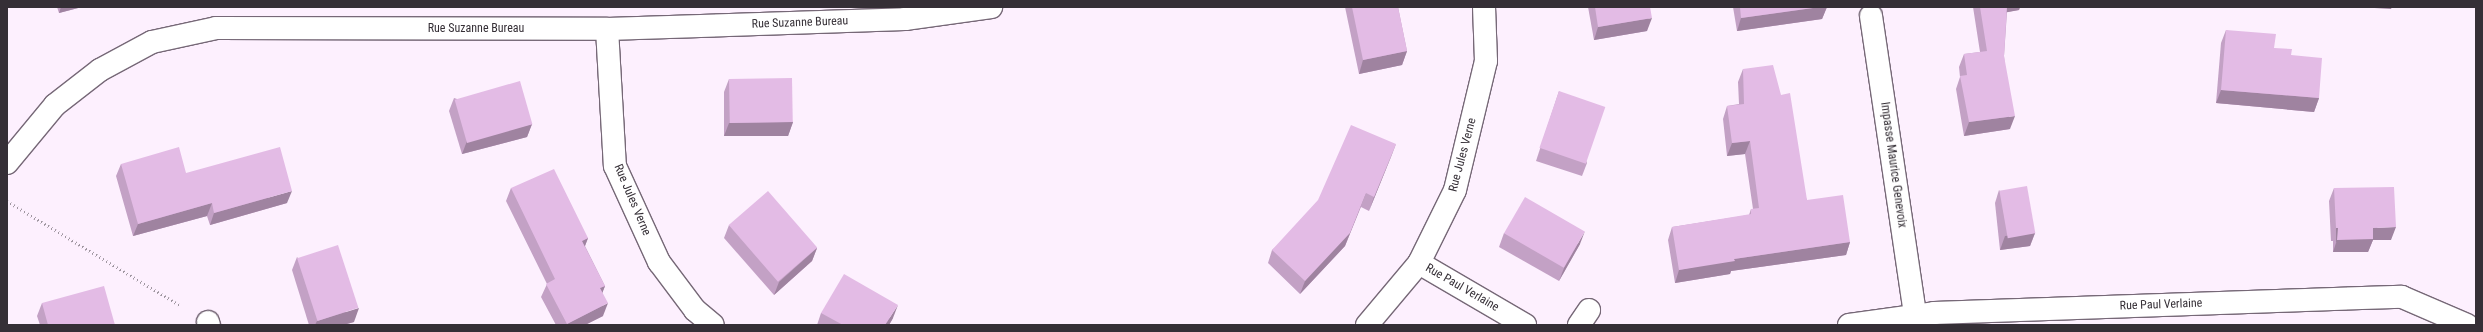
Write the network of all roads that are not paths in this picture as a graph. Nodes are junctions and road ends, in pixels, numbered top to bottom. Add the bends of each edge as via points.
1 (991, 7) edge
2 (1484, 7) edge
3 (1871, 16) dead end
4 (607, 29) junction
5 (7, 163) edge
6 (1419, 263) junction
7 (1915, 315) junction
8 (713, 325) edge
9 (1367, 325) edge
10 (1525, 325) edge
11 (1849, 325) edge
12 (2467, 325) edge

1 - 4 street, Rue Suzanne Bureau via 904,19
2 - 6 street, Rue Jules Verne via 1486,61 1455,190
3 - 7 street, Impasse Maurice Genevoix
4 - 5 street, Rue Suzanne Bureau via 216,28 152,42 100,70 55,105
4 - 8 street, Rue Jules Verne via 615,166 659,262 695,310
6 - 9 street, Rue Jules Verne
6 - 10 street, Rue Paul Verlaine
7 - 11 street, Rue Paul Verlaine
7 - 12 street, Rue Paul Verlaine via 2402,298

